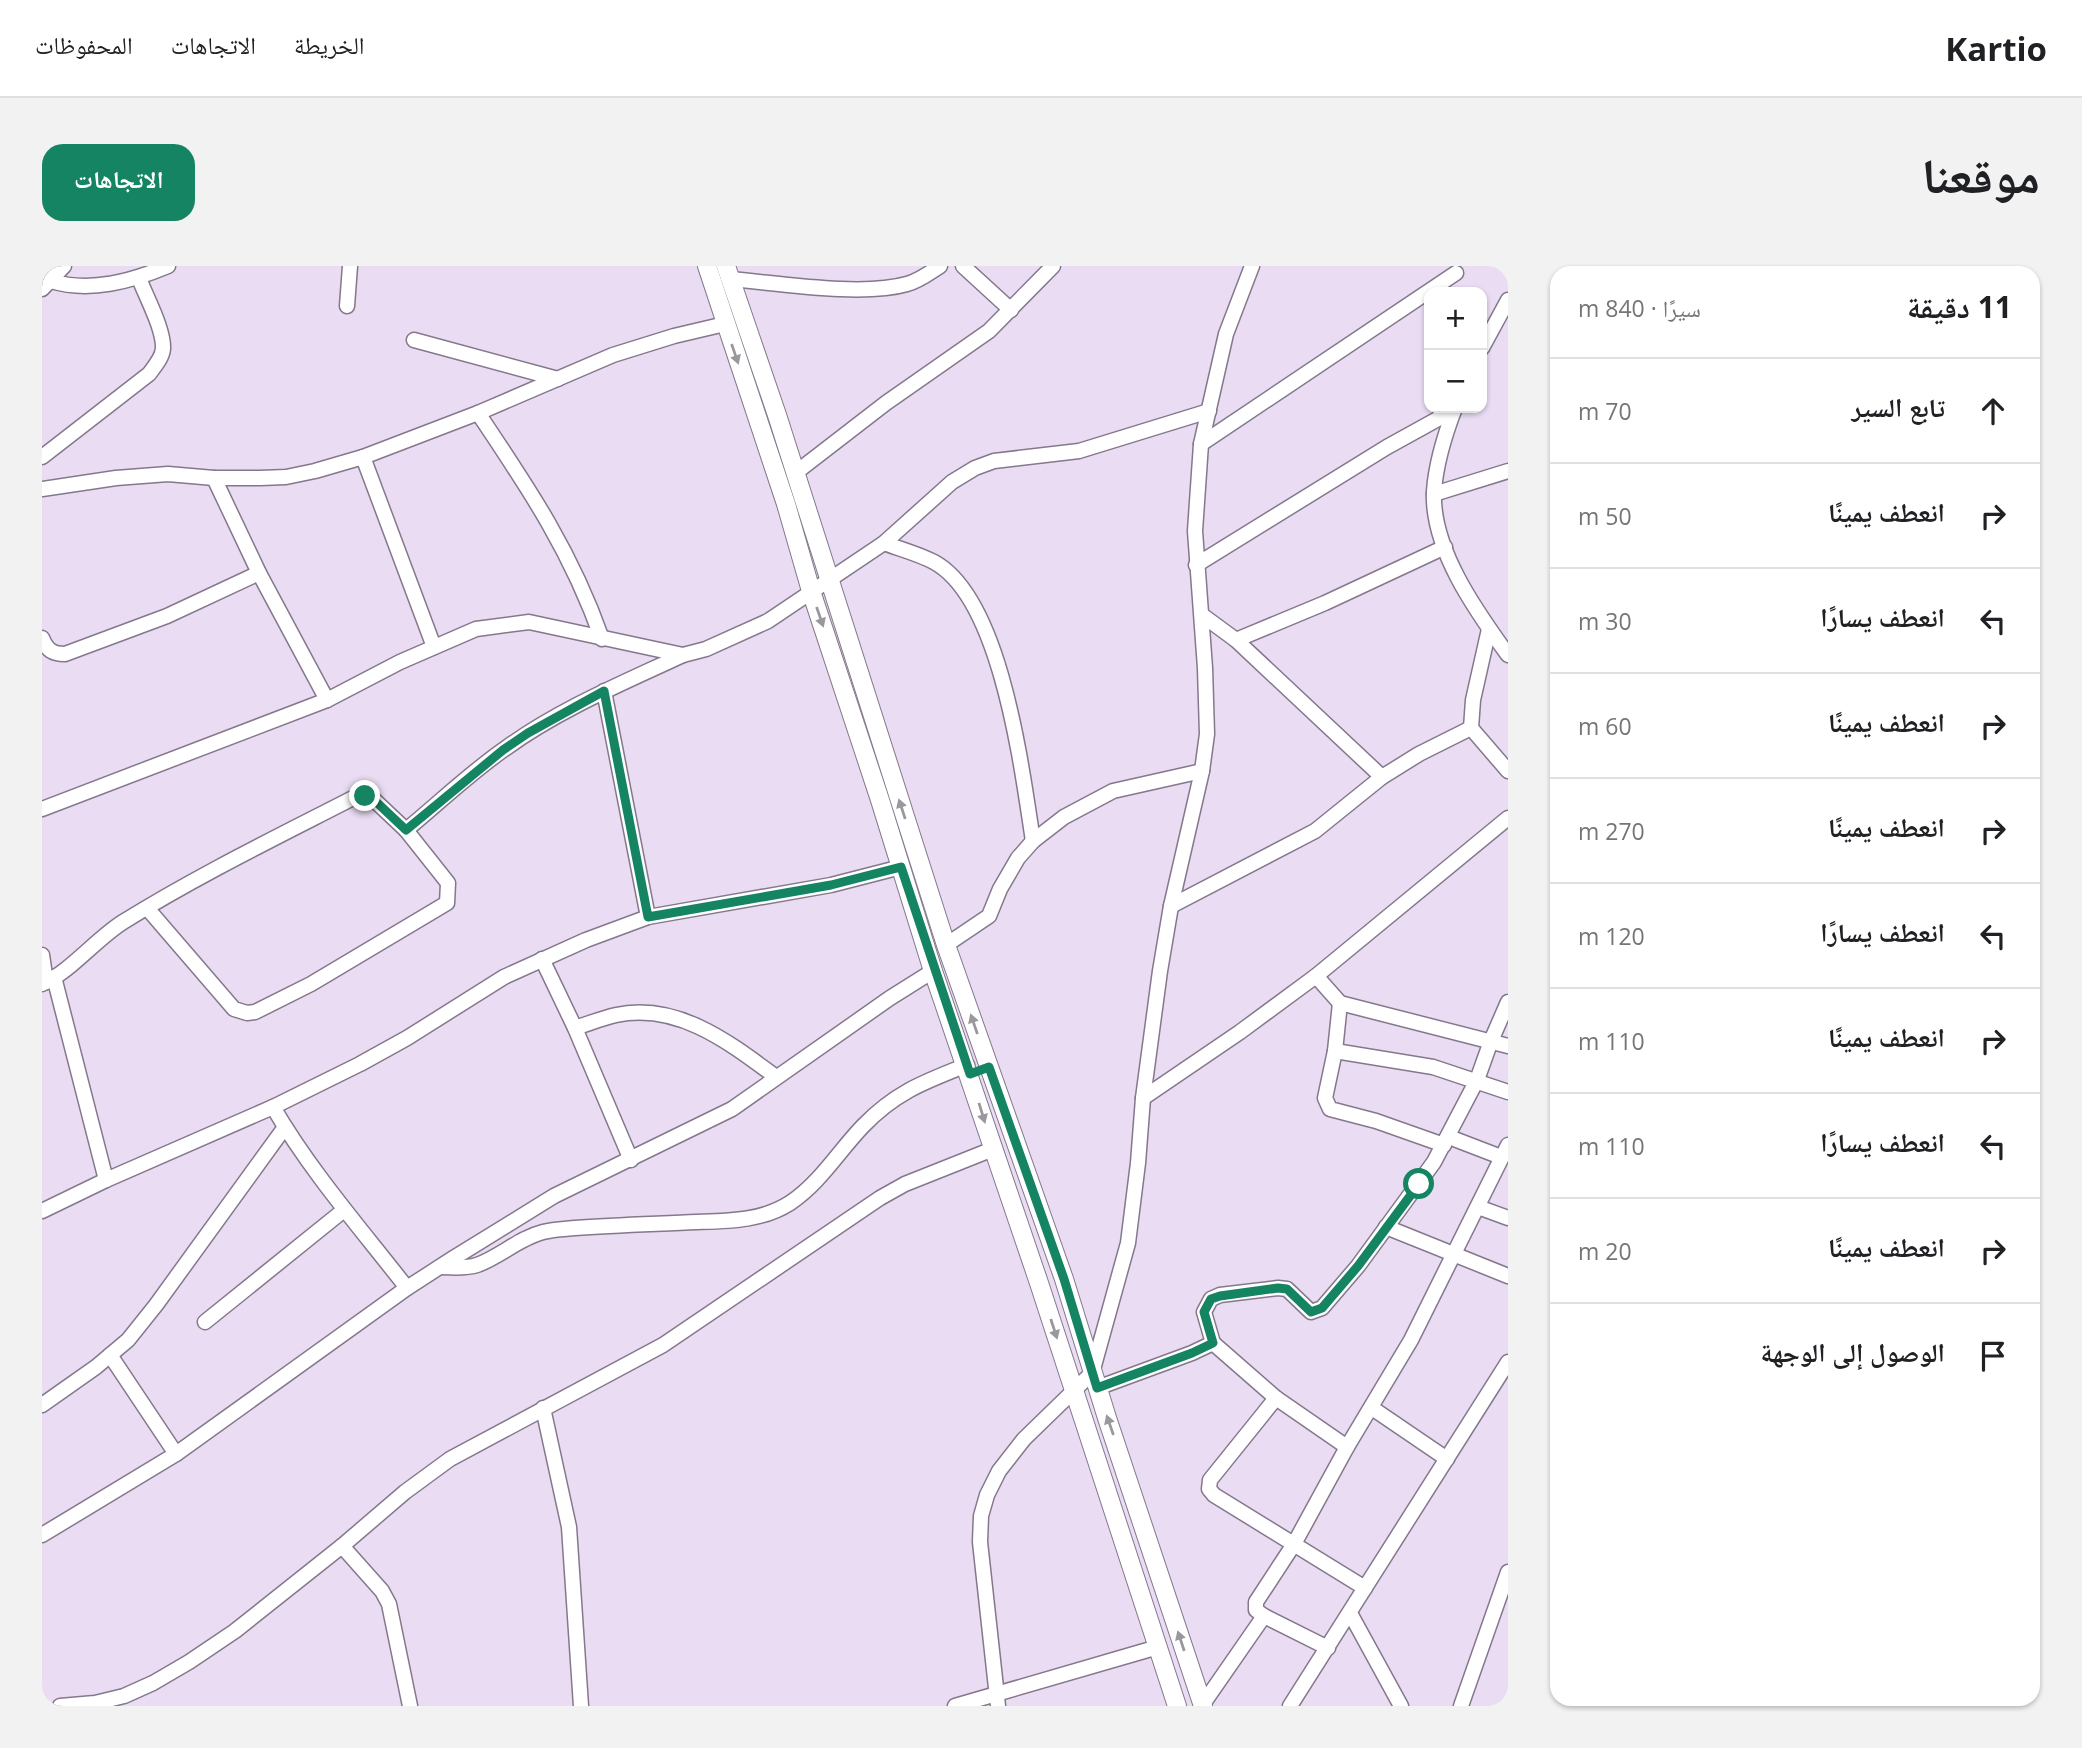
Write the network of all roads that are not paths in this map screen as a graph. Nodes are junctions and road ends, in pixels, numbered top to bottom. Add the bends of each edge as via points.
1 (64, 266) edge
2 (168, 266) edge
3 (350, 266) edge
4 (706, 266) edge
5 (940, 266) edge
6 (963, 266) edge
7 (1053, 266) edge
8 (1252, 266) edge
9 (728, 272) edge
10 (1456, 273) dead end
11 (139, 278) junction
12 (47, 285) edge
13 (1508, 300) edge
14 (347, 306) dead end
15 (1011, 310) junction
16 (725, 324) junction
17 (1487, 339) edge
18 (414, 340) dead end
19 (558, 379) junction
20 (1209, 411) junction
21 (478, 413) junction
22 (1447, 413) edge
23 (1453, 413) edge
24 (1201, 444) junction
25 (42, 457) edge
26 (363, 457) junction
27 (1508, 471) edge
28 (794, 474) junction
29 (214, 478) junction
30 (42, 489) edge
31 (1434, 494) junction
32 (884, 543) junction
33 (1445, 547) junction
34 (1196, 565) junction
35 (259, 573) junction
36 (829, 581) junction
37 (811, 591) junction
38 (1202, 615) junction
39 (1489, 629) junction
40 (42, 638) edge
41 (602, 639) junction
42 (1236, 640) junction
43 (434, 647) junction
44 (683, 655) junction
45 (1508, 655) edge
46 (604, 691) junction
47 (327, 700) junction
48 (1471, 728) junction
49 (1202, 771) junction
50 (1508, 771) edge
51 (1382, 777) junction
52 (42, 809) edge
53 (1508, 818) edge
54 (406, 830) junction
55 (1033, 841) junction
56 (901, 867) junction
57 (1171, 906) junction
58 (147, 908) junction
59 (648, 917) junction
60 (946, 945) junction
61 (42, 955) edge
62 (542, 959) junction
63 (933, 971) junction
64 (1316, 976) junction
65 (47, 981) edge
66 (1508, 1002) edge
67 (1340, 1003) junction
68 (575, 1028) junction
69 (1490, 1041) junction
70 (1508, 1046) edge
71 (1335, 1051) junction
72 (989, 1067) junction
73 (968, 1070) junction
74 (776, 1077) junction
75 (1477, 1080) junction
76 (1508, 1091) edge
77 (1143, 1098) junction
78 (273, 1107) junction
79 (285, 1127) junction
80 (1446, 1141) junction
81 (993, 1149) junction
82 (1506, 1149) edge
83 (631, 1160) junction
84 (106, 1180) junction
85 (1478, 1207) junction
86 (344, 1210) junction
87 (42, 1211) edge
88 (1508, 1219) edge
89 (1386, 1227) junction
90 (1455, 1255) junction
91 (440, 1267) junction
92 (1508, 1276) edge
93 (407, 1288) junction
94 (205, 1322) dead end
95 (1213, 1343) junction
96 (110, 1355) junction
97 (1508, 1362) edge
98 (1095, 1380) junction
99 (1073, 1390) junction
100 (1276, 1398) junction
101 (42, 1405) edge
102 (543, 1408) junction
103 (1372, 1409) junction
104 (1347, 1447) junction
105 (176, 1454) junction
106 (1447, 1459) junction
107 (42, 1535) edge
108 (1294, 1544) junction
109 (342, 1546) junction
110 (1508, 1572) edge
111 (1366, 1588) junction
112 (1350, 1612) junction
113 (1264, 1616) junction
114 (1158, 1647) junction
115 (1328, 1648) junction
116 (1196, 1685) junction
117 (1175, 1699) edge
118 (997, 1700) edge
119 (1203, 1705) edge
120 (1293, 1705) edge
121 (60, 1706) edge
122 (410, 1706) edge
123 (581, 1706) edge
124 (955, 1706) edge
125 (1401, 1706) edge
126 (1461, 1706) edge

1 - 12 street
2 - 11 street
3 - 14 street
4 - 16 street
5 - 9 street via 908,284 877,288 837,288
6 - 15 street
7 - 15 street
8 - 20 street via 1226,334
9 - 28 street
10 - 24 street
11 - 12 street
11 - 25 street via 161,334 163,351 158,361 149,373
13 - 17 street
15 - 28 street
16 - 19 street via 613,355
16 -> 37 street
18 - 19 street
19 - 21 street
20 - 24 street
20 - 32 street via 1079,451 984,464 952,482
21 - 26 street
21 - 41 street via 557,536
22 - 34 street
23 - 31 street
24 - 34 street
26 - 29 street via 286,477
26 - 43 street
27 - 31 street
28 - 36 street
29 - 30 street via 168,474
29 - 35 street
31 - 33 street
32 - 36 street
32 - 55 street via 935,562 976,610 1010,704
33 - 39 street via 1456,575
33 - 42 street
34 - 38 street
35 - 40 street via 167,616 65,654 46,648
35 - 47 street
36 - 37 street
60 -> 36 street
37 - 44 street via 768,621
37 -> 56 street
38 - 42 street
38 - 49 street via 1207,734
39 - 45 street
39 - 48 street
41 - 43 street via 529,622 476,629
41 - 44 street
42 - 51 street
43 - 47 street
44 - 46 street
46 - 54 street via 503,750
46 - 59 street
47 - 52 street
48 - 50 street
48 - 51 street
49 - 55 street via 1113,791 1064,817
49 - 57 street
51 - 57 street via 1315,831
53 - 64 street
54 - 58 street via 371,797 353,798
54 - 58 street via 448,883 447,903 255,1012 234,1009
55 - 60 street via 1009,872 989,916
56 - 59 street via 831,885
56 - 63 street
57 - 77 street
58 - 65 street
59 - 62 street
72 -> 60 street
61 - 65 street
62 - 68 street
62 - 78 street via 360,1064
63 - 73 street
63 - 74 street
64 - 67 street
64 - 77 street
65 - 84 street
66 - 69 street
67 - 69 street
67 - 71 street
68 - 74 street via 632,1013 679,1019 722,1037
68 - 83 street
69 - 70 street
69 - 75 street
71 - 75 street via 1422,1064
71 - 80 street via 1325,1098 1330,1109
72 - 73 street
72 - 98 street
73 -> 81 street
73 - 91 street via 912,1087 891,1100 811,1187 787,1205 764,1214 746,1219 543,1232 477,1265
74 - 83 street via 732,1109
75 - 76 street
75 - 80 street
77 - 98 street via 1128,1243
78 - 79 street
78 - 84 street
79 - 86 street
79 - 96 street via 156,1305
80 - 82 street
80 - 89 street
81 -> 99 street
81 - 102 street via 880,1198 663,1345
82 - 85 street
83 - 91 street via 554,1196
84 - 87 street
85 - 88 street
85 - 90 street
86 - 93 street
86 - 94 street
89 - 90 street
89 - 95 street via 1316,1311 1307,1309 1287,1289 1211,1299 1204,1312
90 - 92 street
90 - 103 street
91 - 93 street
93 - 105 street
95 - 98 street
95 - 100 street
96 - 101 street
96 - 105 street
97 - 106 street
98 - 99 street
116 -> 98 street
99 - 114 street
99 - 118 street via 999,1471 981,1516
100 - 104 street
100 - 108 street via 1209,1486 1214,1495
102 - 109 street via 450,1459
102 - 123 street via 569,1527
103 - 104 street
103 - 106 street
104 - 108 street
105 - 107 street
106 - 111 street
108 - 111 street
108 - 113 street via 1256,1602 1256,1610
109 - 121 street via 235,1631 153,1683 124,1696
109 - 122 street via 389,1604
110 - 126 street
111 - 112 street
112 - 115 street
112 - 125 street
113 - 115 street
113 - 119 street
114 - 117 street
114 - 118 street
115 - 120 street
116 - 117 street
116 - 119 street
118 - 124 street

